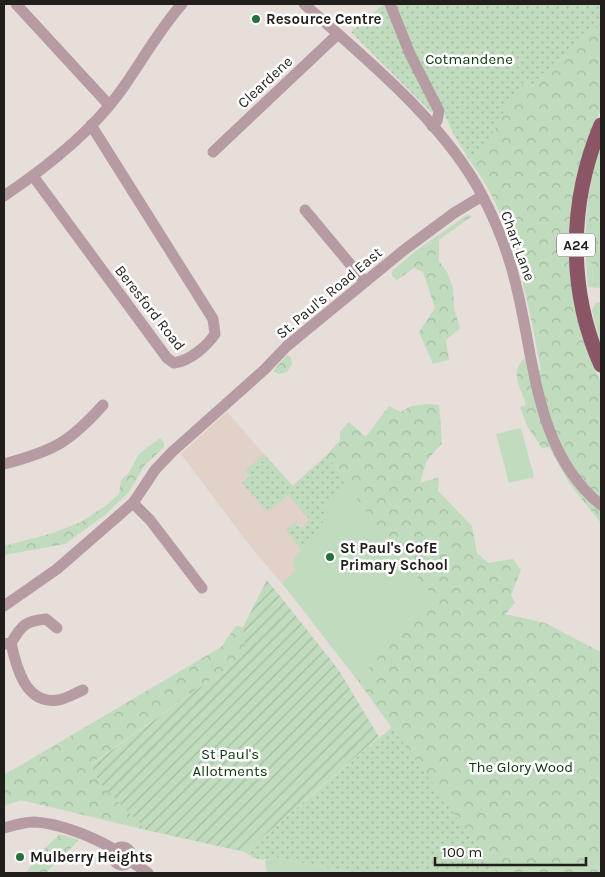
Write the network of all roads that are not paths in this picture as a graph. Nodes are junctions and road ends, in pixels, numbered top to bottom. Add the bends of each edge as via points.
1 (16, 4) edge
2 (182, 4) edge
3 (304, 4) edge
4 (390, 4) edge
5 (338, 34) junction
6 (109, 105) junction
7 (90, 125) junction
8 (601, 125) edge
9 (432, 126) junction
10 (213, 152) dead end
11 (34, 176) junction
12 (4, 196) edge
13 (482, 196) junction
14 (305, 210) dead end
15 (365, 282) junction
16 (601, 365) edge
17 (103, 404) dead end
18 (4, 464) edge
19 (133, 503) junction
20 (601, 505) edge
21 (202, 588) dead end
22 (4, 606) edge
23 (57, 628) dead end
24 (7, 643) edge
25 (83, 690) dead end
26 (4, 828) edge
27 (148, 873) edge

1 - 6 street
2 - 6 street via 163,26
3 - 5 street, Chart Lane
4 - 9 street via 410,54 439,111
5 - 9 street, Chart Lane via 389,80
5 - 10 street, Cleardene
6 - 7 street
7 - 11 street
7 - 11 street, Beresford Road via 213,319 216,334 212,339 182,362 174,363 167,358
8 - 16 highway, A24 via 584,172 575,241 581,296
9 - 13 street, Chart Lane
11 - 12 street
13 - 15 street, St. Paul's Road East via 454,213
13 - 20 street, Chart Lane via 516,283 536,381 551,434 568,470
14 - 15 street
15 - 19 street, St. Paul's Road East via 287,346 203,423 155,470
17 - 18 street via 69,439 50,449
19 - 21 street
19 - 22 street, St. Paul's Road East via 57,569
23 - 24 street via 46,619 35,620 22,625
24 - 25 street via 27,688 43,698 56,701
26 - 27 street via 20,823 45,824 99,840 115,850 120,847 127,849 129,860

